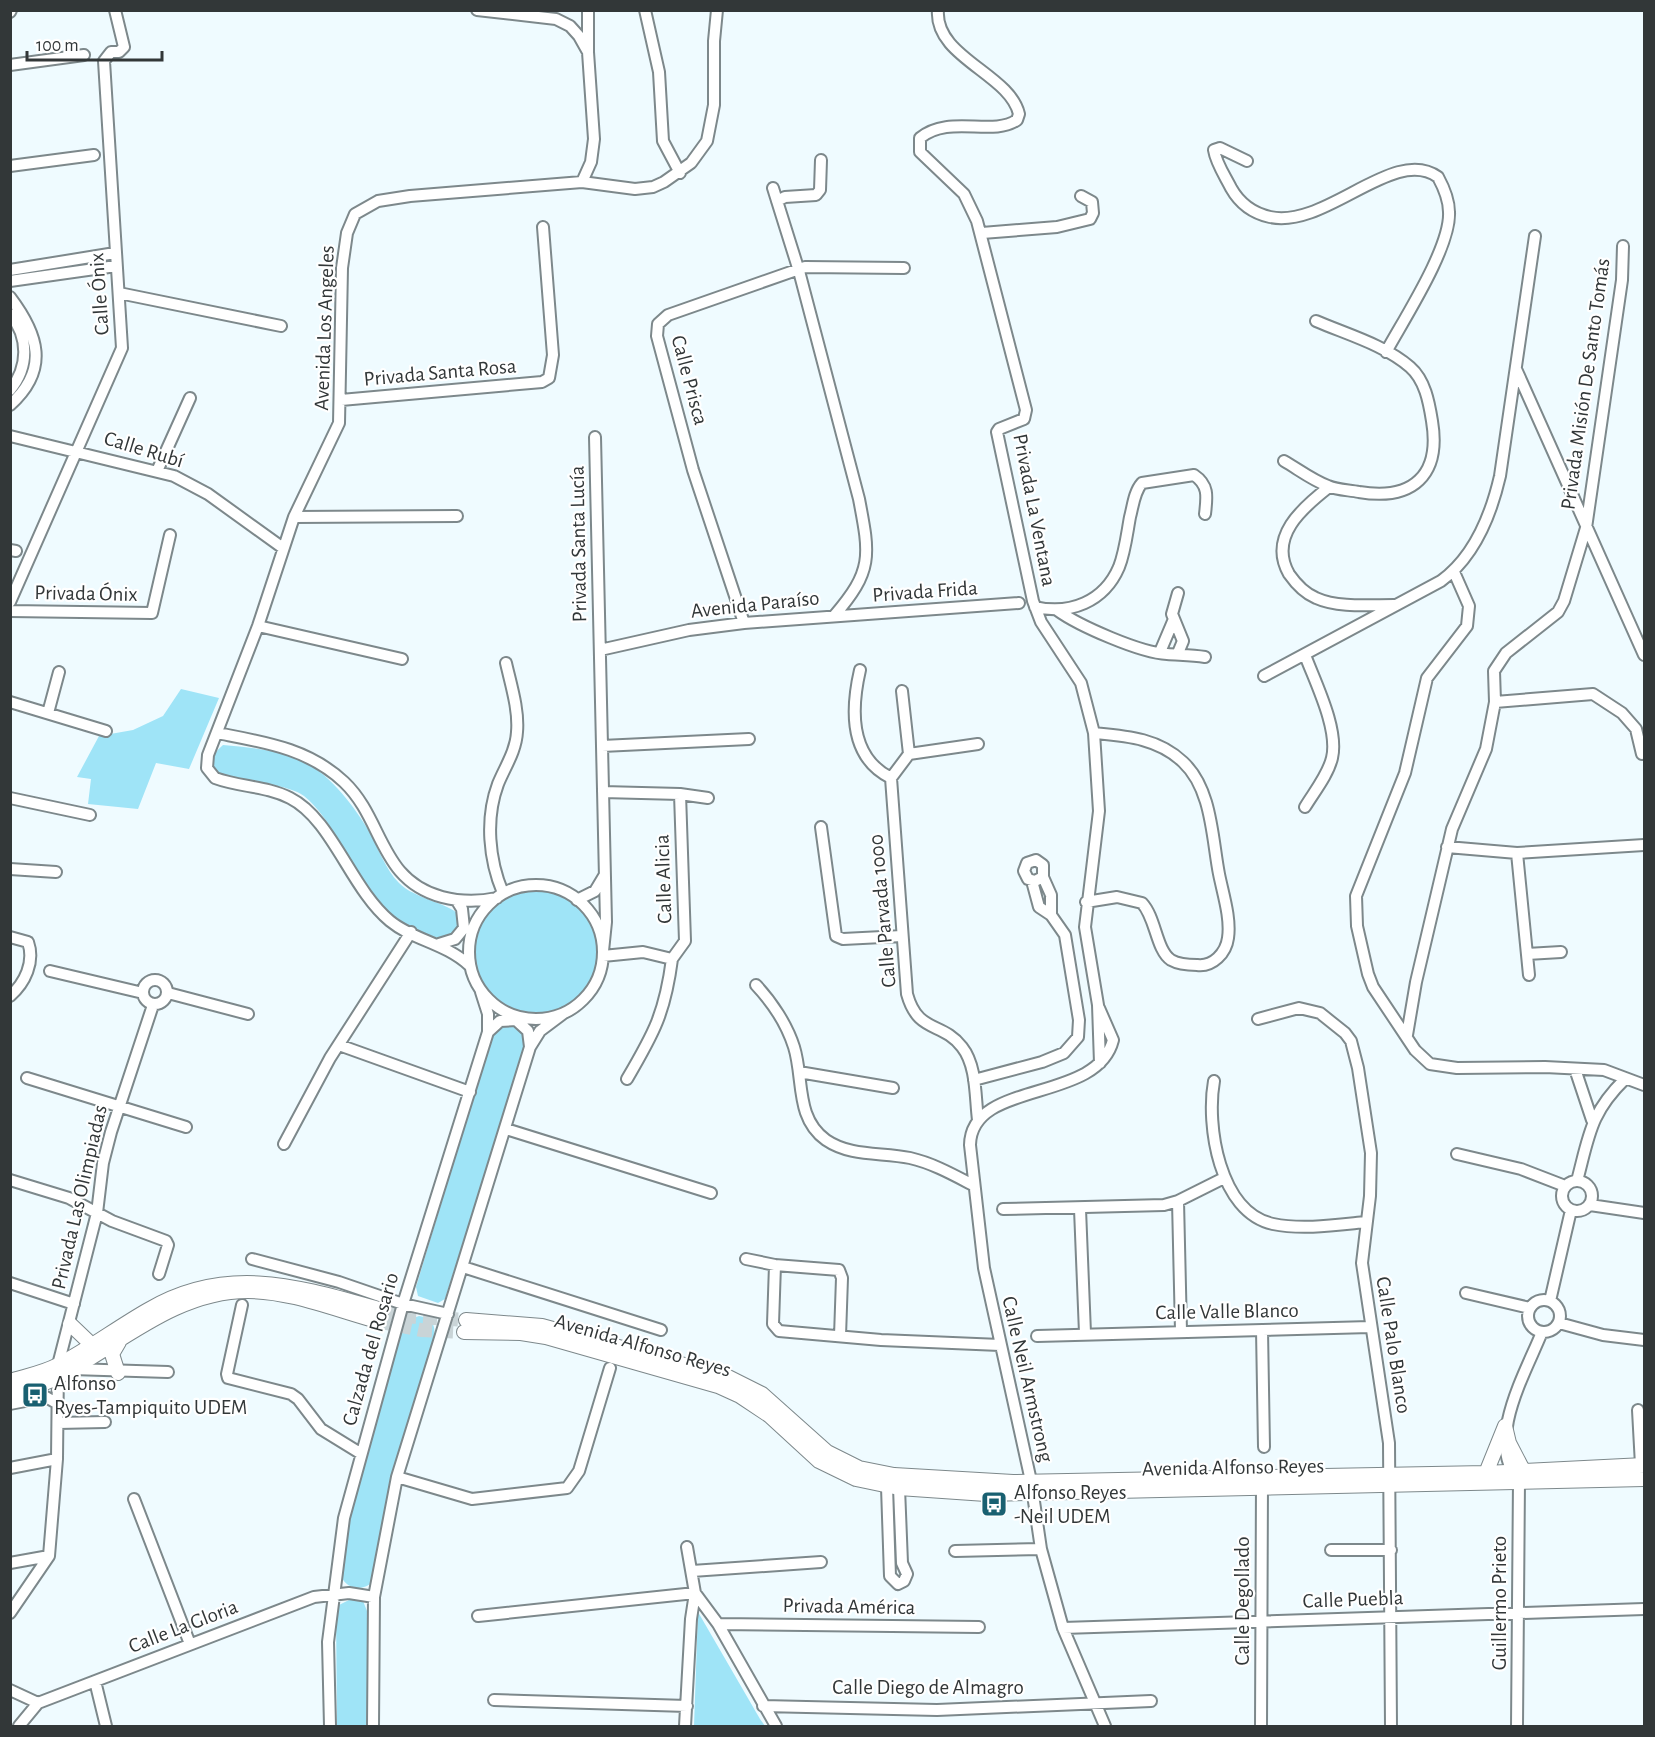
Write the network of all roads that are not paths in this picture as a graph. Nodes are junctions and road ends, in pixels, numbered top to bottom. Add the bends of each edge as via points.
1 (115, 10) edge
2 (477, 10) edge
3 (588, 10) edge
4 (645, 10) edge
5 (717, 10) edge
6 (938, 10) edge
7 (588, 52) junction
8 (84, 55) dead end
9 (10, 65) edge
10 (94, 155) dead end
11 (821, 160) dead end
12 (1247, 161) dead end
13 (10, 166) edge
14 (680, 173) junction
15 (582, 182) junction
16 (773, 188) dead end
17 (1081, 196) dead end
18 (777, 201) junction
19 (543, 227) dead end
20 (982, 233) junction
21 (1535, 236) dead end
22 (1623, 246) dead end
23 (115, 253) junction
24 (116, 266) junction
25 (904, 268) dead end
26 (10, 270) edge
27 (799, 271) junction
28 (10, 281) edge
29 (119, 293) junction
30 (10, 297) edge
31 (10, 314) edge
32 (1316, 321) dead end
33 (281, 326) dead end
34 (1386, 352) junction
35 (1516, 369) junction
36 (10, 390) edge
37 (190, 398) dead end
38 (341, 400) junction
39 (10, 405) edge
40 (10, 436) edge
41 (595, 437) dead end
42 (77, 450) junction
43 (1284, 461) dead end
44 (158, 470) junction
45 (1329, 487) junction
46 (1205, 514) dead end
47 (294, 516) junction
48 (457, 516) dead end
49 (1586, 528) junction
50 (170, 535) dead end
51 (283, 548) junction
52 (1454, 572) junction
53 (1178, 593) dead end
54 (10, 602) edge
55 (1019, 603) dead end
56 (1034, 604) junction
57 (1397, 605) junction
58 (1057, 610) junction
59 (10, 611) edge
60 (834, 616) junction
61 (1174, 619) junction
62 (744, 623) junction
63 (258, 626) junction
64 (600, 650) junction
65 (1161, 652) junction
66 (1178, 653) junction
67 (1305, 655) junction
68 (1644, 655) edge
69 (1205, 657) dead end
70 (402, 659) dead end
71 (506, 663) dead end
72 (860, 670) dead end
73 (59, 672) dead end
74 (1264, 676) dead end
75 (903, 691) dead end
76 (10, 702) edge
77 (1495, 702) junction
78 (48, 713) junction
79 (106, 731) dead end
80 (217, 733) junction
81 (1094, 733) junction
82 (749, 739) dead end
83 (978, 744) dead end
84 (602, 746) junction
85 (909, 754) junction
86 (1642, 754) dead end
87 (891, 777) junction
88 (603, 792) junction
89 (680, 794) junction
90 (10, 798) edge
91 (708, 798) dead end
92 (1305, 807) dead end
93 (90, 815) dead end
94 (820, 827) dead end
95 (1644, 845) edge
96 (1447, 847) junction
97 (1517, 853) junction
98 (10, 869) edge
99 (56, 872) dead end
100 (605, 873) junction
101 (1037, 879) dead end
102 (500, 896) junction
103 (577, 900) junction
104 (457, 901) junction
105 (1086, 902) junction
106 (411, 932) junction
107 (902, 936) junction
108 (10, 937) edge
109 (439, 944) junction
110 (1561, 952) dead end
111 (603, 953) junction
112 (1527, 954) junction
113 (672, 959) junction
114 (469, 964) junction
115 (50, 971) dead end
116 (1529, 975) dead end
117 (756, 985) dead end
118 (481, 992) junction
119 (143, 993) junction
120 (168, 993) junction
121 (10, 996) edge
122 (153, 1005) junction
123 (564, 1013) junction
124 (248, 1014) dead end
125 (1258, 1019) dead end
126 (488, 1032) junction
127 (1407, 1035) junction
128 (339, 1045) junction
129 (530, 1047) junction
130 (1575, 1069) junction
131 (799, 1072) junction
132 (27, 1078) dead end
133 (627, 1079) dead end
134 (1625, 1079) junction
135 (974, 1080) junction
136 (1214, 1081) dead end
137 (1644, 1085) edge
138 (893, 1088) dead end
139 (470, 1092) junction
140 (119, 1106) junction
141 (978, 1120) junction
142 (1593, 1120) junction
143 (186, 1126) dead end
144 (506, 1129) junction
145 (284, 1144) dead end
146 (1457, 1154) dead end
147 (1224, 1178) junction
148 (10, 1180) edge
149 (1577, 1181) junction
150 (973, 1185) junction
151 (1565, 1186) junction
152 (711, 1193) dead end
153 (1178, 1201) junction
154 (1590, 1204) junction
155 (1003, 1209) dead end
156 (1080, 1209) junction
157 (1571, 1210) junction
158 (97, 1213) junction
159 (1644, 1214) edge
160 (1365, 1222) junction
161 (252, 1259) dead end
162 (746, 1259) dead end
163 (775, 1265) junction
164 (463, 1267) junction
165 (159, 1274) dead end
166 (10, 1283) edge
167 (1466, 1293) dead end
168 (1550, 1301) junction
169 (74, 1304) junction
170 (403, 1304) junction
171 (242, 1305) dead end
172 (1530, 1308) junction
173 (448, 1314) junction
174 (1559, 1323) junction
175 (70, 1324) junction
176 (1370, 1327) junction
177 (661, 1330) dead end
178 (1262, 1330) junction
179 (1181, 1331) junction
180 (1542, 1332) junction
181 (1085, 1333) junction
182 (840, 1336) junction
183 (1037, 1336) dead end
184 (120, 1339) junction
185 (1644, 1340) edge
186 (92, 1345) junction
187 (1000, 1345) junction
188 (610, 1368) dead end
189 (72, 1369) junction
190 (58, 1371) junction
191 (168, 1372) dead end
192 (118, 1373) junction
193 (41, 1378) junction
194 (10, 1381) edge
195 (10, 1394) edge
196 (10, 1404) edge
197 (58, 1404) junction
198 (1638, 1410) dead end
199 (58, 1422) junction
200 (105, 1422) dead end
201 (1505, 1426) junction
202 (1264, 1447) dead end
203 (360, 1453) junction
204 (57, 1459) junction
205 (10, 1468) edge
206 (1643, 1469) edge
207 (1486, 1473) junction
208 (1517, 1474) junction
209 (397, 1477) junction
210 (1390, 1480) junction
211 (1262, 1482) junction
212 (1032, 1486) junction
213 (893, 1487) junction
214 (134, 1499) dead end
215 (687, 1547) dead end
216 (1041, 1549) junction
217 (1331, 1550) dead end
218 (1391, 1550) junction
219 (955, 1551) dead end
220 (49, 1556) junction
221 (821, 1562) dead end
222 (10, 1563) edge
223 (692, 1571) junction
224 (334, 1593) junction
225 (695, 1593) junction
226 (375, 1597) junction
227 (1644, 1609) edge
228 (10, 1613) edge
229 (1520, 1613) junction
230 (478, 1616) dead end
231 (1391, 1617) junction
232 (1262, 1621) junction
233 (718, 1624) junction
234 (979, 1627) dead end
235 (1063, 1628) junction
236 (190, 1644) junction
237 (94, 1681) junction
238 (10, 1690) edge
239 (494, 1700) dead end
240 (1151, 1701) dead end
241 (38, 1703) junction
242 (1094, 1705) junction
243 (687, 1706) junction
244 (763, 1706) junction
245 (19, 1726) edge
246 (106, 1726) edge
247 (330, 1726) edge
248 (373, 1726) edge
249 (685, 1726) edge
250 (776, 1726) edge
251 (1105, 1726) edge
252 (1261, 1726) edge
253 (1391, 1726) edge
254 (1518, 1726) edge

1 - 23 street, Calle Ónix via 124,47 111,52 104,61
2 - 7 street via 556,19 570,26
3 - 7 street
4 - 14 street via 659,72 663,141
5 - 14 street via 711,125 700,152
6 - 20 street, Privada La Ventana via 939,27 947,40 1008,95 1019,114 1010,124 941,128 920,138 920,152 964,194
7 - 15 street via 594,145
8 - 9 street
10 - 13 street
11 - 18 street via 820,190 816,195
12 - 34 street via 1221,148 1214,150 1244,206 1279,219 1317,212 1368,183 1409,170 1422,169 1438,177 1450,213 1443,243
14 - 15 street, Avenida Los Angeles via 664,183 644,188
15 - 38 street, Avenida Los Angeles via 387,199 360,209 347,233 342,268
16 - 18 street, Avenida Paraíso
17 - 20 street via 1092,202 1094,213 1090,219 1057,227
18 - 27 street, Avenida Paraíso
19 - 38 street, Privada Santa Rosa via 554,364 549,378 542,382
20 - 56 street, Privada La Ventana via 1026,410 1023,419 997,432
21 - 35 street
22 - 49 street, Privada Misión De Santo Tomás via 1622,280
23 - 24 street, Calle Ónix
23 - 26 street
24 - 28 street
24 - 29 street, Calle Ónix
25 - 27 street, Calle Prisca via 805,267
27 - 60 street, Avenida Paraíso via 866,536 865,572
27 - 62 street, Calle Prisca via 668,315 657,327 693,470
29 - 33 street
29 - 42 street, Calle Ónix via 122,348
30 - 39 street via 31,328 36,357 28,384
31 - 36 street via 21,332 25,349 23,369
32 - 34 street
34 - 45 street via 1409,365 1424,387 1433,424 1432,462 1426,474 1406,490 1368,493
35 - 49 street
35 - 52 street via 1495,497 1483,527
37 - 44 street
38 - 47 street, Avenida Los Angeles via 337,430
40 - 42 street, Calle Rubí
41 - 64 street, Privada Santa Lucía
42 - 44 street, Calle Rubí
42 - 54 street, Calle Ónix
43 - 45 street
44 - 51 street, Calle Rubí via 208,494
45 - 57 street via 1299,513 1286,534 1282,556 1294,582 1310,595 1329,602
46 - 58 street via 1205,486 1194,475 1142,483 1112,578 1090,601
47 - 48 street
47 - 51 street, Avenida Los Angeles
49 - 68 street
49 - 77 street, Privada Misión De Santo Tomás via 1558,612 1506,653 1494,671
50 - 59 street, Privada Ónix via 152,613
51 - 63 street, Avenida Los Angeles
52 - 57 street
52 - 127 street via 1469,606 1467,626 1427,678 1405,773 1356,897 1357,927 1368,974
53 - 61 street
55 - 60 street, Privada Frida
56 - 58 street
56 - 81 street via 1081,683
57 - 67 street
58 - 65 street via 1068,619 1133,646
60 - 62 street, Avenida Paraíso
61 - 65 street
61 - 66 street via 1183,641
62 - 64 street, Avenida Paraíso via 688,630
63 - 70 street
63 - 80 street, Avenida Los Angeles
64 - 84 street
65 - 66 street
66 - 69 street
67 - 74 street
67 - 92 street via 1333,744 1329,766
71 - 102 street via 517,733 490,823 491,858
72 - 87 street via 854,699 858,737 872,765
73 - 78 street
75 - 85 street
76 - 78 street
77 - 86 street via 1593,694 1622,713 1636,729
77 - 96 street, Privada Misión De Santo Tomás via 1486,749
78 - 79 street
80 - 104 street via 285,747 326,768 359,800 398,871 433,895
80 - 106 street via 207,762 210,773 220,780 281,794 302,806 322,828 374,905 390,922
81 - 105 street via 1099,811
81 - 105 street via 1157,744 1183,761 1189,770 1207,810 1227,917 1227,945 1220,956 1206,965 1179,963 1164,952 1142,903 1117,897
82 - 84 street
83 - 85 street
84 - 88 street
85 - 87 street
87 - 107 street, Calle Parvada 1000
88 - 89 street
88 - 100 street
89 - 91 street
89 - 113 street, Calle Alicia via 685,941
90 - 93 street
94 - 107 street via 836,936
95 - 97 street
96 - 97 street
96 - 127 street, Privada Misión De Santo Tomás
97 - 112 street
98 - 99 street
100 - 103 street via 595,891
100 - 111 street
101 - 135 street via 1039,907 1051,915 1065,935 1079,1020 1078,1037 1064,1053
102 - 103 street via 517,887 541,885
102 - 104 street
102 - 114 street, Calzada del Rosario via 478,920 472,934
103 - 111 street via 596,925
104 - 109 street via 464,928 455,939
105 - 141 street via 1086,942 1098,1005 1100,1063 1084,1075 988,1111
106 - 109 street
106 - 128 street
107 - 135 street, Calle Parvada 1000 via 909,1001 922,1023 946,1033 963,1048
108 - 121 street via 28,942 30,957 26,975
109 - 114 street
110 - 112 street
111 - 113 street via 643,952
111 - 123 street, Calzada del Rosario via 592,990
112 - 116 street
113 - 133 street, Calle Alicia via 659,1022
114 - 118 street, Calzada del Rosario
115 - 119 street
117 - 131 street via 788,1031
118 - 123 street, Calzada del Rosario via 498,1007 519,1016 542,1018
118 - 126 street, Calzada del Rosario via 488,1014
119 - 120 street via 147,983 158,980
119 - 122 street
120 - 122 street via 163,1002
120 - 124 street
122 - 140 street, Privada Las Olimpiadas
123 - 129 street, Calzada del Rosario via 540,1031
125 - 160 street, Calle Palo Blanco via 1286,1009 1308,1008 1332,1020 1351,1041 1371,1153
126 - 129 street via 500,1021 516,1020 528,1031
126 - 139 street, Calzada del Rosario
127 - 130 street via 1422,1058 1440,1066
128 - 139 street
128 - 145 street
129 - 144 street, Calzada del Rosario
130 - 134 street via 1604,1070
130 - 142 street
131 - 138 street
131 - 150 street via 808,1119 812,1128 829,1142 855,1152 928,1163
132 - 140 street
134 - 137 street
134 - 142 street
135 - 141 street, Calle Parvada 1000
136 - 147 street via 1214,1145
139 - 170 street, Calzada del Rosario
140 - 143 street
140 - 158 street, Privada Las Olimpiadas via 103,1163
141 - 150 street, Calle Neil Armstrong via 970,1138
142 - 149 street
144 - 152 street
144 - 164 street, Calzada del Rosario
146 - 151 street via 1521,1169
147 - 153 street
147 - 160 street via 1255,1216 1272,1223 1311,1226
148 - 158 street via 69,1198
149 - 151 street
149 - 154 street via 1584,1182 1592,1192
150 - 187 street, Calle Neil Armstrong
151 - 157 street via 1562,1200
153 - 156 street via 1146,1208
153 - 179 street
154 - 157 street via 1581,1211
154 - 159 street
155 - 156 street
156 - 181 street
157 - 168 street
158 - 165 street via 166,1240
158 - 169 street, Privada Las Olimpiadas
160 - 176 street, Calle Palo Blanco via 1362,1263
161 - 170 street
162 - 163 street
163 - 182 street via 774,1327 779,1331
163 - 182 street via 839,1270
164 - 173 street, Calzada del Rosario
164 - 177 street
166 - 169 street
167 - 172 street
168 - 172 street via 1540,1300
168 - 174 street via 1559,1310
169 - 175 street, Privada Las Olimpiadas
170 - 173 street
170 - 203 street, Calzada del Rosario
171 - 203 street via 227,1376 291,1394 331,1437
172 - 180 street via 1528,1321
173 - 209 street, Calzada del Rosario
174 - 180 street
174 - 185 street via 1603,1335
175 - 186 main road
175 - 190 street, Privada Las Olimpiadas
176 - 178 street, Calle Valle Blanco
176 - 210 street, Calle Palo Blanco via 1387,1417
178 - 179 street, Calle Valle Blanco
178 - 202 street
179 - 181 street, Calle Valle Blanco
180 - 201 street
181 - 183 street, Calle Valle Blanco
182 - 187 street
184 - 186 main road via 175,1308 205,1297 248,1291 280,1294 380,1316 320,1293 266,1282 231,1282 170,1299
184 - 189 main road
184 - 192 main road via 112,1354
186 - 190 main road
187 - 212 street, Calle Neil Armstrong
188 - 209 street via 579,1471 567,1488 472,1499
189 - 190 main road
189 - 192 street
190 - 193 main road
190 - 197 street, Privada Las Olimpiadas
191 - 192 street
193 - 194 main road
193 - 195 main road
196 - 197 street via 46,1397
197 - 199 street, Privada Las Olimpiadas
198 - 206 street
199 - 200 street
199 - 204 street, Privada Las Olimpiadas
201 - 207 main road
201 - 208 main road
203 - 224 street, Calzada del Rosario via 344,1518
204 - 205 street
204 - 220 street, Privada Las Olimpiadas
206 - 208 main road, Avenida Alfonso Reyes
207 - 208 main road, Avenida Alfonso Reyes
207 - 210 main road, Avenida Alfonso Reyes
208 - 210 main road, Avenida Alfonso Reyes
208 - 229 street, Guillermo Prieto
209 - 226 street, Calzada del Rosario
210 - 211 main road, Avenida Alfonso Reyes
210 - 218 street, Calle Palo Blanco
211 - 212 main road, Avenida Alfonso Reyes
211 - 232 street, Calle Degollado
212 - 213 main road, Avenida Alfonso Reyes via 986,1494
212 - 213 main road, Avenida Alfonso Reyes via 875,1472 827,1452 762,1394 728,1377 542,1326 465,1326 546,1337 718,1386 755,1404 819,1461 856,1479
212 - 216 street, Calle Neil Armstrong
213 - 213 street via 890,1576 898,1584 907,1574 902,1563
214 - 236 street
215 - 223 street
216 - 219 street
216 - 235 street, Calle Neil Armstrong
217 - 218 street
218 - 231 street, Calle Palo Blanco
220 - 222 street
220 - 228 street
221 - 223 street
223 - 225 street
224 - 226 street, Calle La Gloria
224 - 236 street, Calle La Gloria
224 - 247 street, Calzada del Rosario via 328,1642
225 - 230 street
225 - 233 street
225 - 243 street
226 - 248 street, Calzada del Rosario
227 - 229 street, Calle Puebla
229 - 231 street, Calle Puebla
229 - 254 street, Guillermo Prieto
231 - 232 street, Calle Puebla
231 - 253 street, Calle Palo Blanco
232 - 235 street, Calle Puebla
232 - 252 street, Calle Degollado
233 - 234 street, Privada América
233 - 244 street
235 - 242 street, Calle Neil Armstrong
236 - 237 street, Calle La Gloria
237 - 241 street, Calle La Gloria
237 - 246 street
238 - 241 street
239 - 243 street
240 - 242 street, Calle Diego de Almagro
241 - 245 street
242 - 244 street, Calle Diego de Almagro via 937,1710
242 - 251 street, Calle Neil Armstrong
243 - 249 street
244 - 250 street

